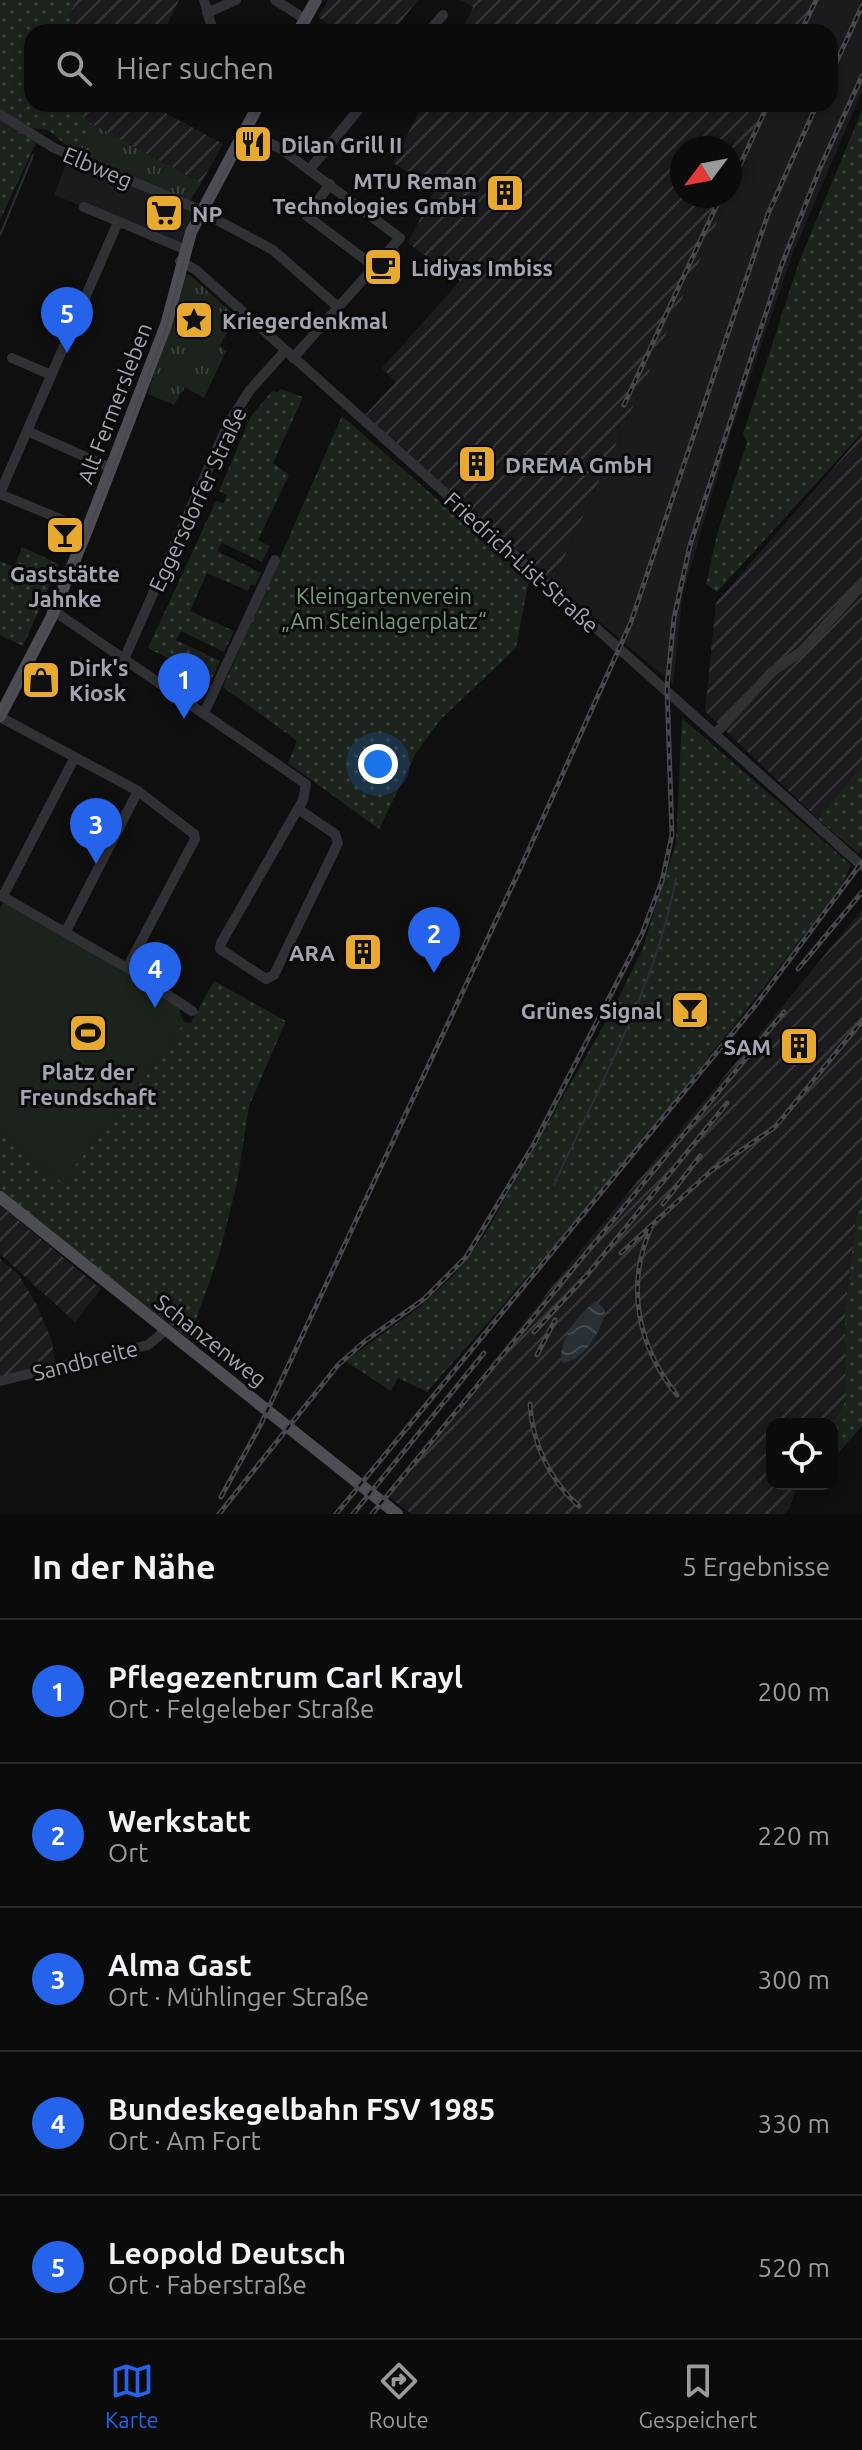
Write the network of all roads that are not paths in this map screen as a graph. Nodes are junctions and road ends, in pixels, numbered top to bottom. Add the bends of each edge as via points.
1 (204, 0) edge
2 (236, 0) edge
3 (275, 0) edge
4 (316, 0) edge
5 (207, 13) junction
6 (443, 15) dead end
7 (305, 19) junction
8 (211, 24) edge
9 (302, 24) edge
10 (435, 24) edge
11 (255, 112) edge
12 (356, 112) edge
13 (0, 114) edge
14 (245, 130) junction
15 (310, 169) junction
16 (330, 184) junction
17 (84, 207) dead end
18 (201, 212) junction
19 (118, 222) junction
20 (182, 255) junction
21 (375, 267) junction
22 (338, 307) junction
23 (289, 354) junction
24 (12, 358) dead end
25 (51, 375) junction
26 (27, 431) junction
27 (111, 468) junction
28 (0, 493) edge
29 (87, 530) junction
30 (275, 560) dead end
31 (862, 585) edge
32 (54, 611) junction
33 (125, 657) junction
34 (204, 713) junction
35 (0, 716) edge
36 (715, 734) junction
37 (75, 757) junction
38 (138, 791) junction
39 (300, 805) junction
40 (862, 866) edge
41 (2, 895) edge
42 (66, 931) junction
43 (127, 968) junction
44 (192, 1011) dead end
45 (0, 1197) edge
46 (166, 1330) junction
47 (0, 1381) edge
48 (397, 1514) edge

1 - 5 street
2 - 5 street
3 - 7 street
4 - 7 main road
5 - 8 street
6 - 10 street
7 - 9 main road
11 - 14 main road, Alt Fermersleben
12 - 15 street
13 - 18 street, Elbweg via 54,148
14 - 15 street
14 - 18 main road, Alt Fermersleben
15 - 16 street
16 - 21 street via 307,216
16 - 21 street, Eggersdorfer Straße via 400,238
17 - 19 street, Friedrich-List-Straße
18 - 20 main road, Alt Fermersleben
18 - 22 street, Elbweg via 273,250
19 - 20 street, Friedrich-List-Straße
19 - 25 street
20 - 23 street, Friedrich-List-Straße
20 - 27 main road, Alt Fermersleben via 166,325
21 - 22 street, Eggersdorfer Straße
22 - 23 street, Eggersdorfer Straße
23 - 33 street, Eggersdorfer Straße via 250,390 228,424
23 - 36 street, Friedrich-List-Straße
24 - 25 street
25 - 26 street
26 - 27 street
26 - 28 street
27 - 29 main road, Alt Fermersleben
28 - 29 street
29 - 32 main road, Alt Fermersleben
30 - 34 street
31 - 36 street
32 - 33 street
32 - 35 main road, Alt Fermersleben
33 - 34 street
34 - 39 street via 306,784
35 - 37 street
36 - 40 street, Friedrich-List-Straße
37 - 38 street
37 - 41 street
38 - 42 street
38 - 43 street via 195,837
39 - 39 street via 220,949 266,979 274,975 338,843 335,834
41 - 42 street
42 - 43 street
43 - 44 street
45 - 46 main road, Schanzenweg
46 - 47 street, Sandbreite via 148,1345
46 - 48 main road, Schanzenweg

